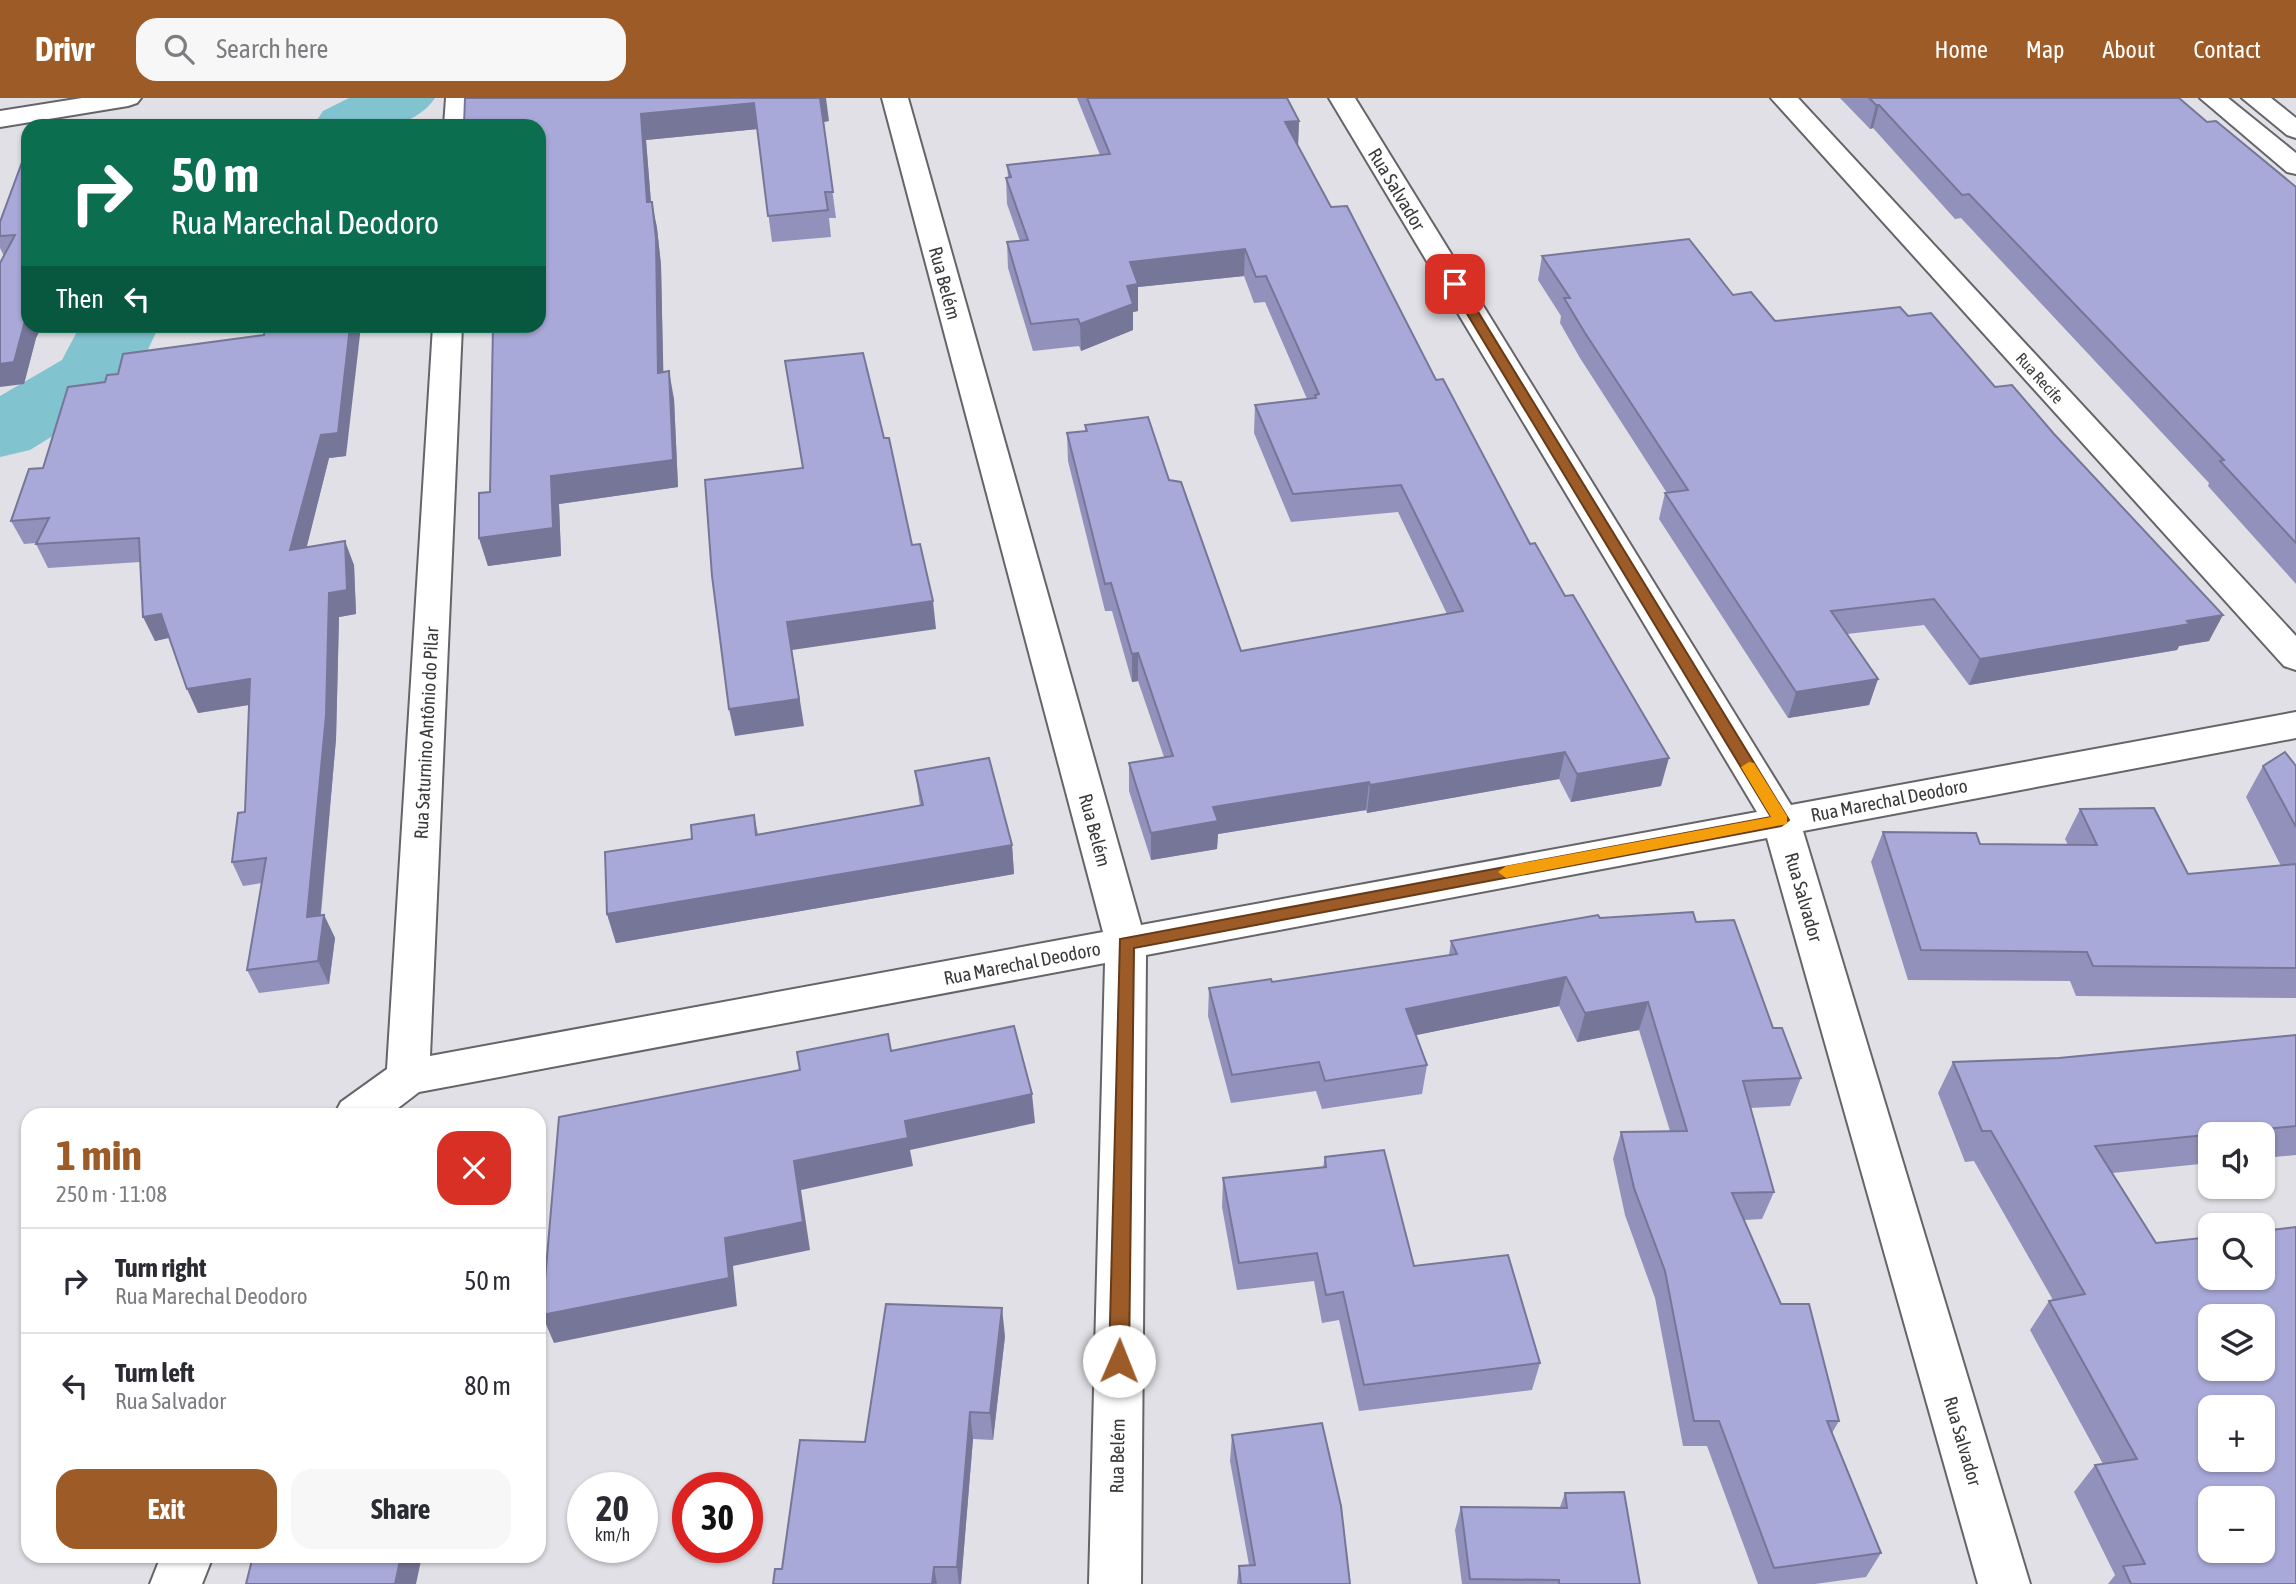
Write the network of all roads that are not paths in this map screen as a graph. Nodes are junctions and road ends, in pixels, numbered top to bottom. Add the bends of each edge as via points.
1 (128, 98) edge
2 (459, 98) edge
3 (895, 98) edge
4 (1342, 98) edge
5 (1784, 98) edge
6 (2213, 98) edge
7 (2255, 98) edge
8 (0, 118) edge
9 (458, 119) edge
10 (2296, 130) edge
11 (2296, 166) edge
12 (447, 333) edge
13 (2296, 658) edge
14 (2296, 725) edge
15 (1781, 820) junction
16 (1126, 943) junction
17 (408, 1077) junction
18 (366, 1108) edge
19 (184, 1563) edge
20 (176, 1584) edge
21 (1115, 1584) edge
22 (2004, 1584) edge

1 - 8 street
2 - 9 street
3 - 16 street, Rua Belém
4 - 15 street, Rua Salvador
5 - 13 street, Rua Recife
6 - 11 street
7 - 10 street
12 - 17 street, Rua Saturnino Antônio do Pilar
14 - 15 street, Rua Marechal Deodoro
15 - 16 street, Rua Marechal Deodoro
15 - 22 street, Rua Salvador
16 - 17 street, Rua Marechal Deodoro
16 - 21 street, Rua Belém
17 - 18 street
19 - 20 street

